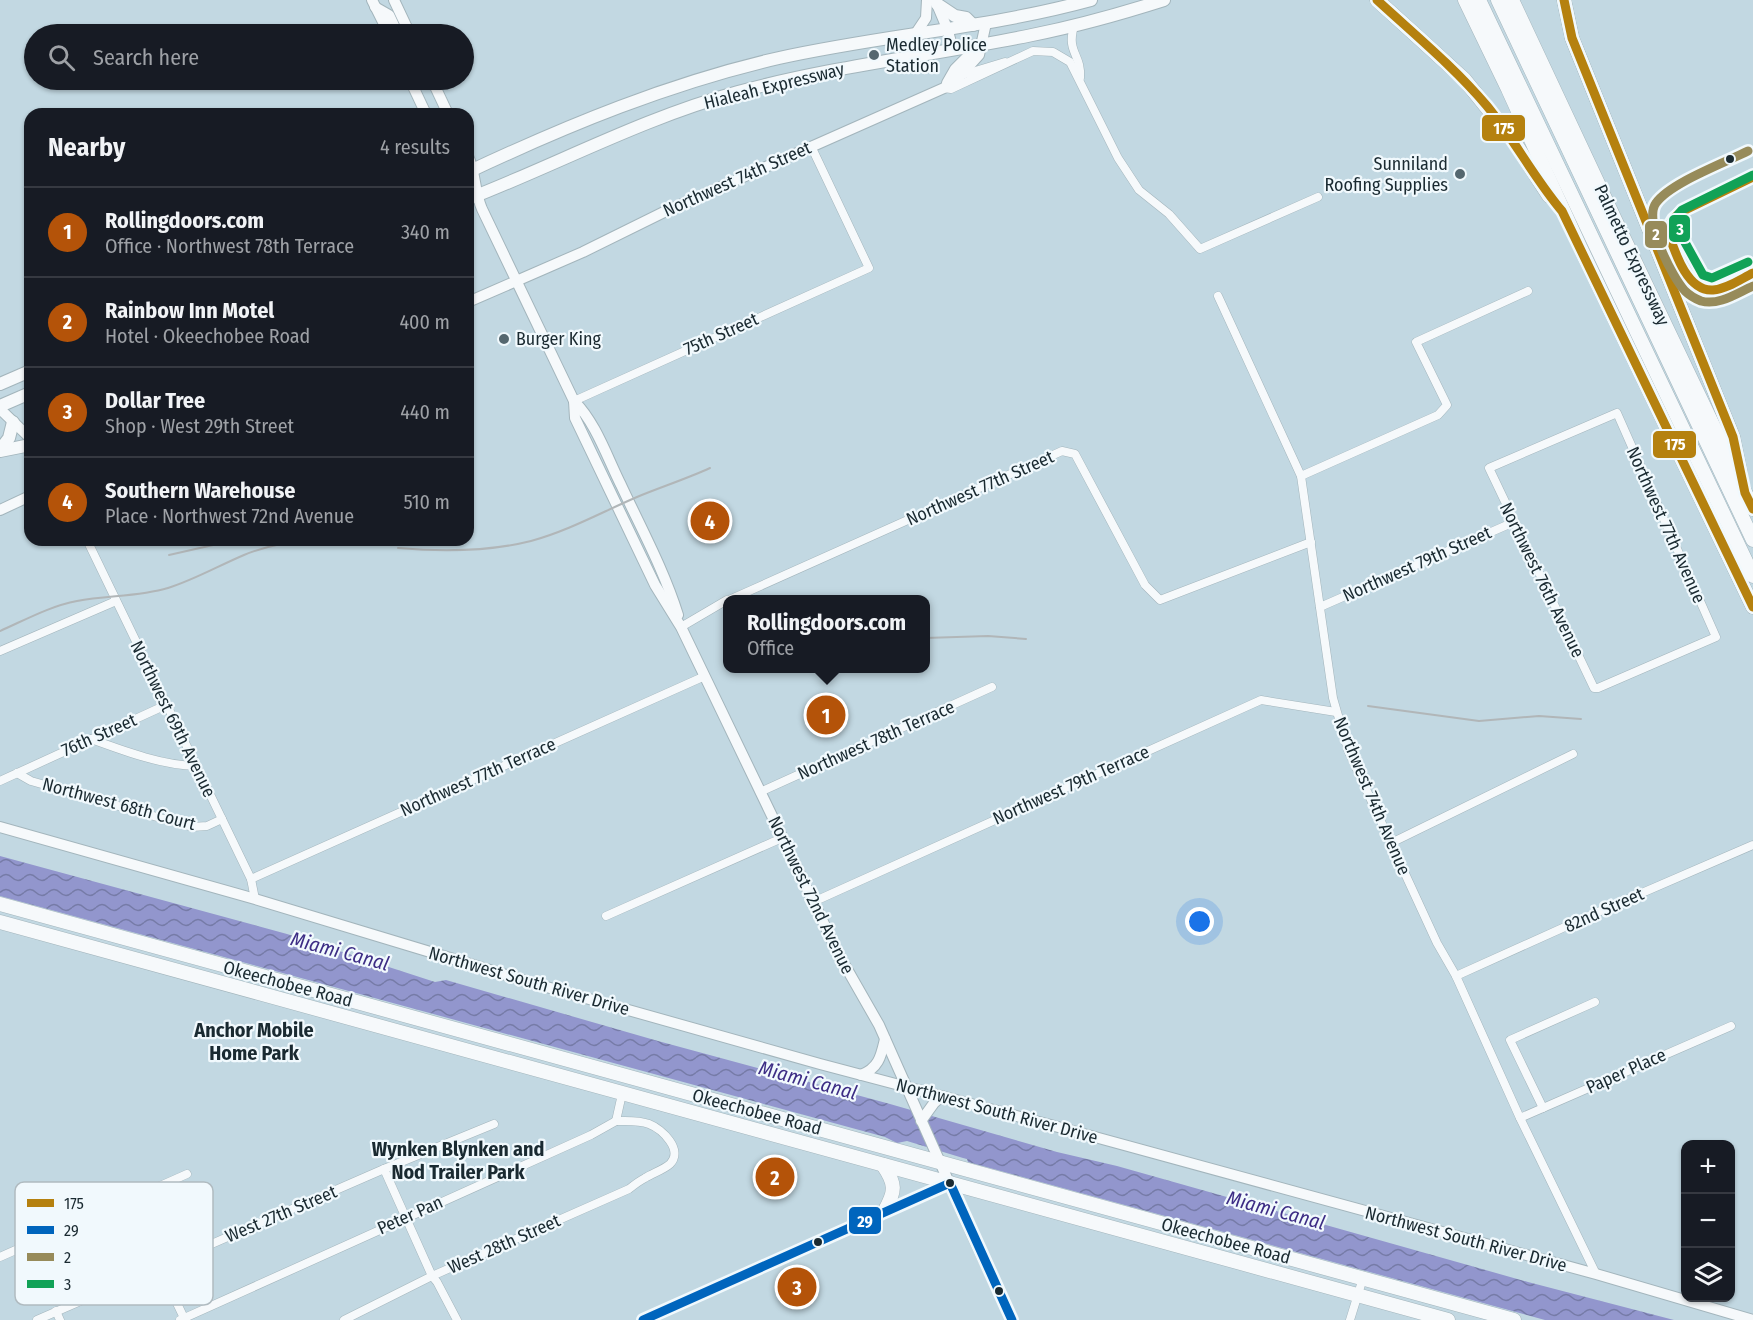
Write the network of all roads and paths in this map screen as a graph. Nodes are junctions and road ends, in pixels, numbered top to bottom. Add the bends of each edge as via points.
1 (394, 0) edge
2 (1091, 0) edge
3 (1164, 0) edge
4 (1377, 0) edge
5 (1465, 0) edge
6 (1479, 0) edge
7 (1498, 0) edge
8 (1512, 0) edge
9 (1564, 0) edge
10 (933, 1) edge
11 (374, 3) edge
12 (384, 24) edge
13 (393, 24) edge
14 (406, 24) edge
15 (979, 24) junction
16 (1074, 26) junction
17 (947, 28) junction
18 (916, 33) junction
19 (980, 45) junction
20 (953, 49) junction
21 (1006, 62) junction
22 (1080, 80) junction
23 (950, 82) junction
24 (415, 90) edge
25 (437, 90) edge
26 (423, 108) edge
27 (445, 108) edge
28 (811, 146) junction
29 (474, 169) edge
30 (1753, 177) edge
31 (1592, 186) junction
32 (474, 194) edge
33 (1318, 197) dead end
34 (474, 201) edge
35 (1559, 206) junction
36 (1611, 227) junction
37 (1753, 273) edge
38 (517, 281) junction
39 (1527, 291) dead end
40 (1218, 296) dead end
41 (474, 299) edge
42 (24, 374) edge
43 (0, 384) edge
44 (24, 396) edge
45 (574, 401) junction
46 (0, 408) edge
47 (1617, 413) joint
48 (13, 422) junction
49 (24, 432) edge
50 (24, 446) edge
51 (0, 451) edge
52 (1300, 476) junction
53 (1745, 493) junction
54 (24, 499) edge
55 (1753, 509) edge
56 (0, 510) edge
57 (1514, 522) junction
58 (1753, 540) edge
59 (1311, 542) junction
60 (90, 546) edge
61 (1753, 576) edge
62 (739, 595) edge
63 (116, 601) junction
64 (723, 603) edge
65 (1320, 607) junction
66 (1753, 607) edge
67 (681, 627) junction
68 (0, 651) edge
69 (705, 676) junction
70 (992, 687) dead end
71 (1598, 688) joint
72 (166, 705) junction
73 (1336, 712) junction
74 (92, 739) junction
75 (1573, 754) dead end
76 (196, 766) junction
77 (17, 773) junction
78 (0, 781) edge
79 (760, 792) junction
80 (222, 819) junction
81 (0, 827) edge
82 (782, 837) junction
83 (1391, 843) junction
84 (1753, 845) edge
85 (251, 879) junction
86 (255, 899) junction
87 (813, 902) junction
88 (0, 904) edge
89 (40, 915) junction
90 (606, 916) dead end
91 (0, 922) edge
92 (1456, 976) junction
93 (1595, 1002) dead end
94 (1731, 1026) dead end
95 (885, 1038) junction
96 (861, 1075) junction
97 (906, 1087) junction
98 (622, 1094) junction
99 (942, 1096) junction
100 (1543, 1108) junction
101 (1520, 1118) junction
102 (616, 1121) junction
103 (921, 1121) junction
104 (494, 1124) dead end
105 (938, 1157) junction
106 (882, 1165) junction
107 (384, 1169) junction
108 (187, 1174) dead end
109 (169, 1182) edge
110 (950, 1183) junction
111 (884, 1212) junction
112 (406, 1216) junction
113 (213, 1243) edge
114 (15, 1250) edge
115 (0, 1257) edge
116 (1596, 1274) junction
117 (432, 1276) junction
118 (1363, 1278) junction
119 (1359, 1295) junction
120 (70, 1305) edge
121 (177, 1305) edge
122 (56, 1311) junction
123 (183, 1319) edge
124 (37, 1320) edge
125 (60, 1320) edge
126 (344, 1320) edge
127 (456, 1320) edge
128 (643, 1320) edge
129 (1012, 1320) edge
130 (1350, 1320) edge
131 (1448, 1320) edge
132 (1514, 1320) edge
133 (1753, 1320) edge

1 - 14 street
2 - 15 main road, Hialeah Expressway
3 - 16 main road, Hialeah Expressway
4 - 35 highway via 1471,88 1513,140 1546,194
5 - 35 highway
6 - 61 highway
7 - 31 highway
8 - 31 highway, Palmetto Expressway
9 - 53 highway via 1572,38 1733,437
10 - 15 main road via 955,16
10 - 17 street
10 - 18 street
11 - 12 street
11 - 13 street
15 - 17 main road, Hialeah Expressway
15 - 19 street
16 - 19 main road, Hialeah Expressway
16 - 22 street via 1071,45 1081,66
17 - 18 main road, Hialeah Expressway
17 - 20 street
18 - 29 main road, Hialeah Expressway via 778,58 684,84 598,114
19 - 20 main road, Hialeah Expressway
19 - 23 street via 955,69
20 - 32 main road, Hialeah Expressway via 727,95 625,131
21 - 22 street, Northwest 74th Street via 1037,50 1053,52 1070,62
21 - 23 street, Northwest 74th Street
21 - 23 street, Northwest 74th Street via 951,89
22 - 33 street via 1139,190 1169,214 1200,249
23 - 28 street, Northwest 74th Street
24 - 26 street
25 - 27 street
28 - 38 street, Northwest 74th Street
28 - 45 street, 75th Street via 868,268
30 - 37 street via 1681,212 1667,229 1688,275 1699,287 1714,290
31 - 36 highway, Palmetto Expressway
34 - 38 street, Northwest 72nd Avenue
35 - 66 highway
36 - 53 highway, Palmetto Expressway
36 - 58 highway
38 - 41 street, Northwest 74th Street
38 - 45 street, Northwest 72nd Avenue
39 - 52 street via 1416,342 1447,405 1438,415
40 - 52 street, Northwest 74th Avenue
42 - 43 main road
44 - 46 main road
45 - 67 street, Northwest 72nd Avenue via 586,413 669,587
46 - 48 street
47 - 57 street, Northwest 76th Avenue via 1489,468
47 - 71 street, Northwest 77th Avenue via 1716,637
48 - 49 street
48 - 51 main road
50 - 51 main road
52 - 59 street, Northwest 74th Avenue
53 - 55 highway, Palmetto Expressway
54 - 56 street
57 - 65 street, Northwest 79th Street
57 - 71 street, Northwest 76th Avenue via 1594,688
59 - 62 street, Northwest 77th Street via 1160,600 1145,585 1075,454 1062,451
59 - 65 street, Northwest 74th Avenue
60 - 63 street, Northwest 69th Avenue
63 - 68 street
63 - 72 street, Northwest 69th Avenue
64 - 67 street, Northwest 77th Street
65 - 73 street, Northwest 74th Avenue
67 - 69 street, Northwest 72nd Avenue
69 - 79 street, Northwest 72nd Avenue
69 - 85 street, Northwest 77th Terrace
70 - 79 street, Northwest 78th Terrace
72 - 74 street, 76th Street
72 - 76 street, Northwest 69th Avenue
73 - 83 street, Northwest 74th Avenue via 1348,750
73 - 87 street, Northwest 79th Terrace via 1260,700
74 - 76 street via 179,766
74 - 77 street, 76th Street
75 - 83 street
76 - 80 street, Northwest 69th Avenue
77 - 78 street, 76th Street
77 - 80 street, Northwest 68th Court via 31,781 192,827
79 - 82 street, Northwest 72nd Avenue
80 - 85 street, Northwest 69th Avenue
81 - 86 street, Northwest South River Drive
82 - 87 street, Northwest 72nd Avenue
82 - 90 street
83 - 92 street, Northwest 74th Avenue
84 - 92 street, 82nd Street
85 - 86 street, Northwest 69th Avenue
86 - 96 street, Northwest South River Drive via 536,984
87 - 95 street, Northwest 72nd Avenue
88 - 89 highway, Okeechobee Road
89 - 91 highway
89 - 105 highway, Okeechobee Road
91 - 98 highway, Okeechobee Road
92 - 101 street, Northwest 74th Avenue
93 - 100 street via 1510,1040
94 - 100 street, Paper Place
95 - 96 street via 879,1062
95 - 97 street, Northwest 72nd Avenue
96 - 97 street, Northwest South River Drive
97 - 99 street, Northwest South River Drive
97 - 103 street, Northwest 72nd Avenue
98 - 102 street
98 - 106 highway, Okeechobee Road
99 - 103 street
99 - 116 street, Northwest South River Drive
100 - 101 street, Paper Place
101 - 116 street, Northwest 74th Avenue
102 - 112 street, Peter Pan
102 - 117 street, West 28th Street via 648,1123 673,1147 671,1163 629,1189
103 - 105 street, Northwest 72nd Avenue
104 - 107 street, West 27th Street
105 - 110 street, Northwest 72nd Avenue
105 - 118 highway, Okeechobee Road
106 - 110 highway, Okeechobee Road
106 - 111 highway via 894,1189
107 - 112 street
107 - 113 street, West 27th Street
108 - 109 street
110 - 111 street
110 - 119 highway, Okeechobee Road
110 - 129 street, Northwest 72nd Avenue
111 - 128 street
112 - 117 street
112 - 123 street, Peter Pan
114 - 115 street
116 - 133 street, Northwest South River Drive
117 - 126 street, West 28th Street
117 - 127 street
118 - 119 street
118 - 132 highway, Okeechobee Road
119 - 130 street
119 - 131 highway, Okeechobee Road
120 - 122 street, West 27th Street
121 - 123 street
122 - 124 street, West 27th Street
122 - 125 street

